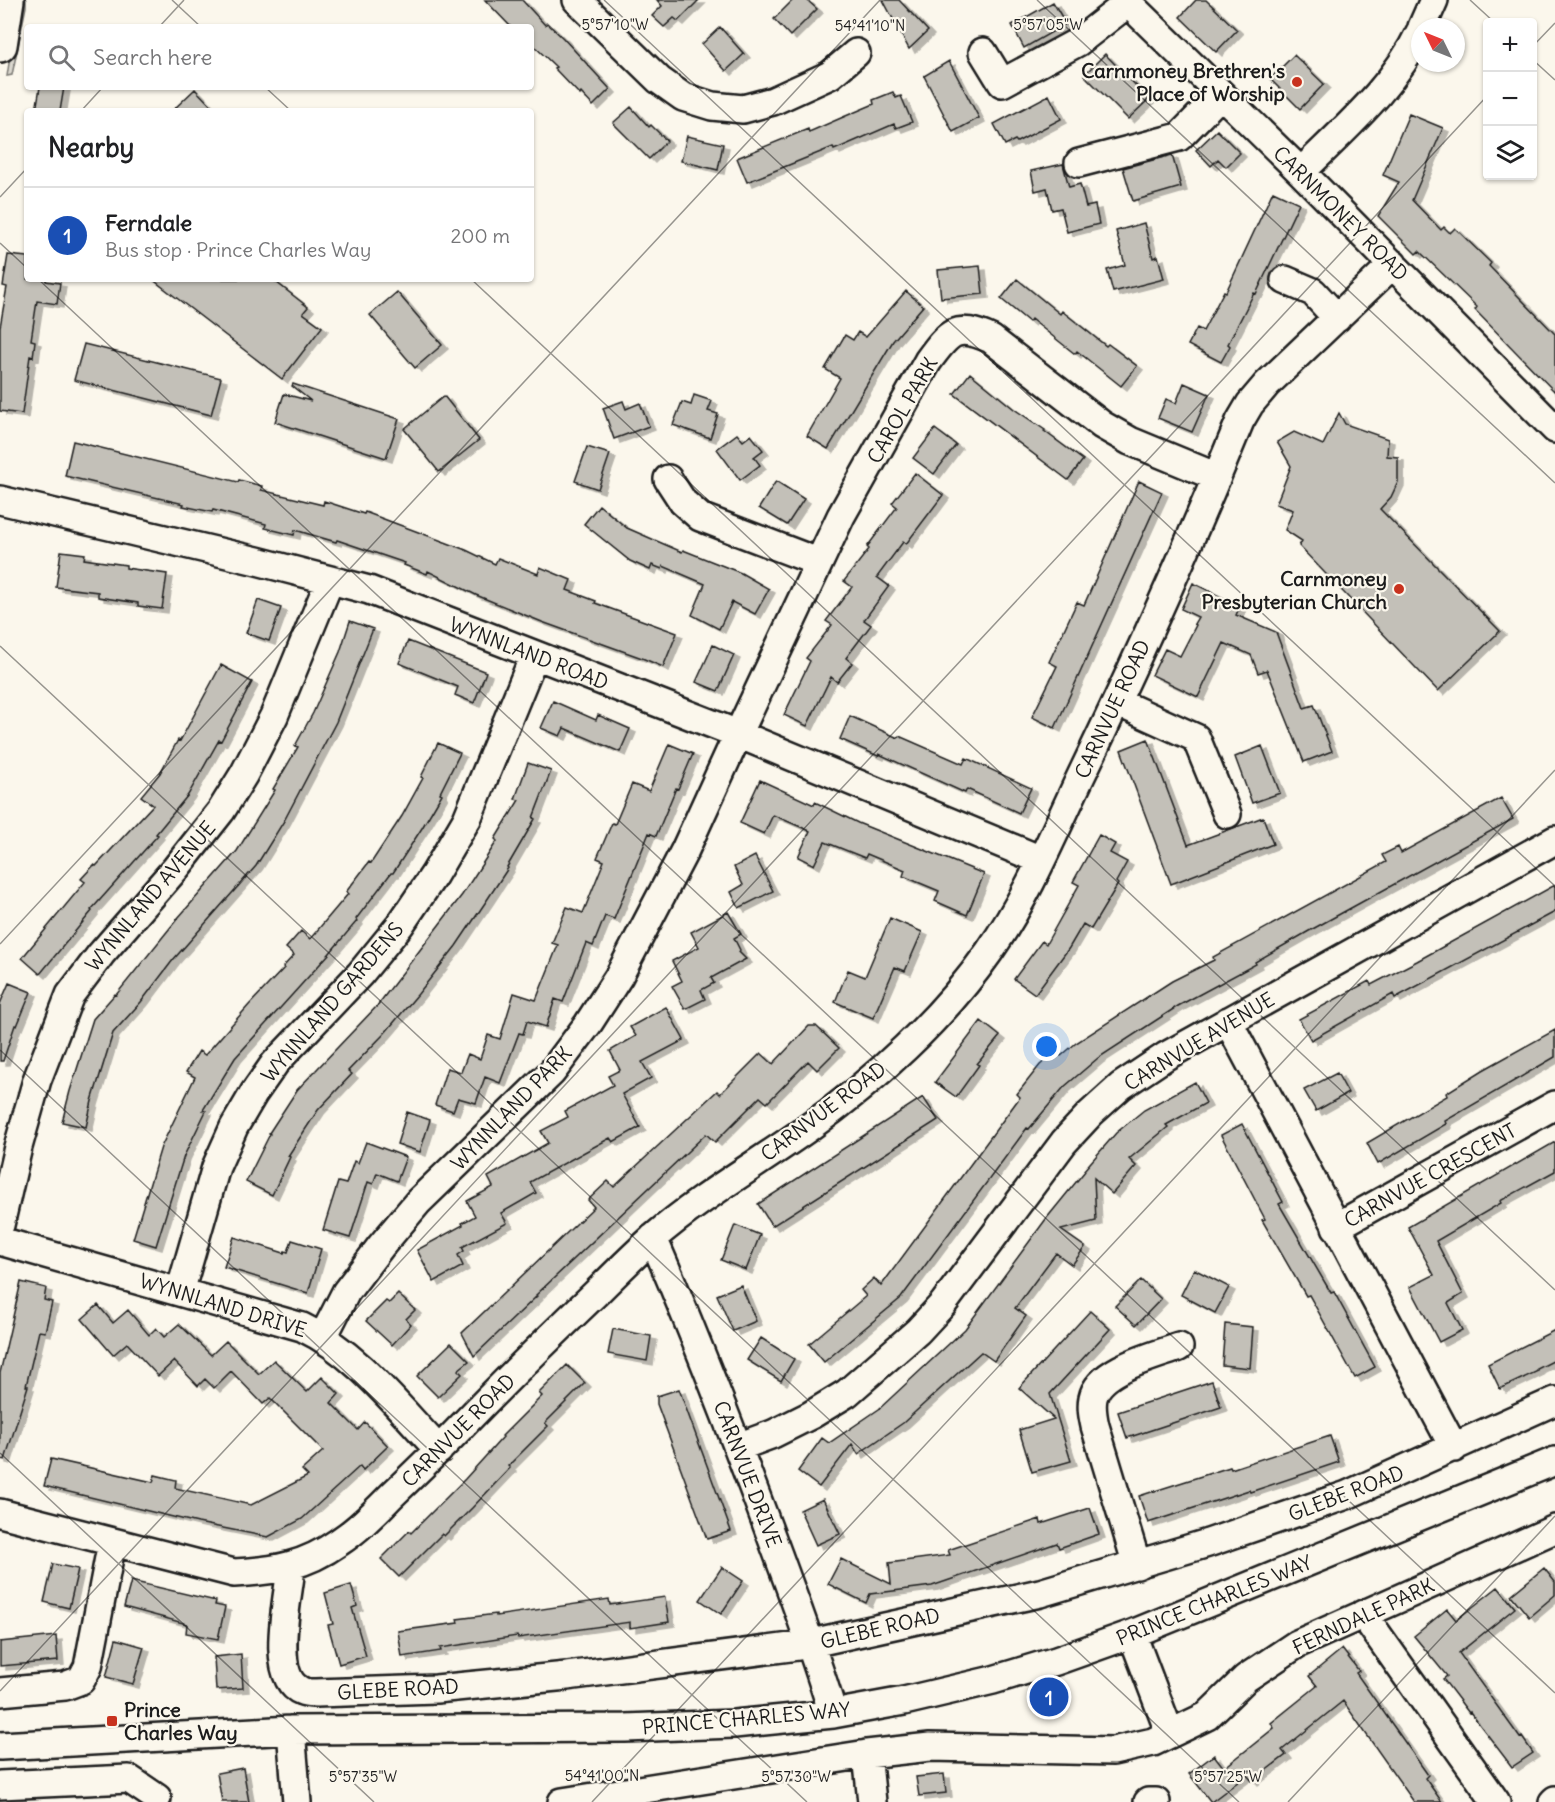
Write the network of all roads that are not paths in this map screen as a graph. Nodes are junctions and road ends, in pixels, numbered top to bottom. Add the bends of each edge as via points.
1 (8, 0) edge
2 (1434, 0) edge
3 (1126, 2) edge
4 (591, 5) edge
5 (1426, 18) edge
6 (0, 45) edge
7 (1411, 47) edge
8 (983, 52) dead end
9 (856, 53) dead end
10 (1221, 94) junction
11 (1079, 164) dead end
12 (1301, 172) junction
13 (1393, 264) junction
14 (1285, 280) dead end
15 (1337, 318) junction
16 (1555, 429) edge
17 (1217, 477) junction
18 (668, 479) dead end
19 (0, 500) edge
20 (818, 562) junction
21 (330, 580) junction
22 (534, 656) junction
23 (1117, 702) junction
24 (738, 734) junction
25 (1227, 814) dead end
26 (1555, 840) edge
27 (1041, 860) junction
28 (1228, 1022) junction
29 (1555, 1106) edge
30 (0, 1224) edge
31 (1336, 1227) junction
32 (653, 1238) junction
33 (0, 1241) edge
34 (180, 1292) junction
35 (323, 1337) junction
36 (1179, 1347) dead end
37 (1555, 1401) edge
38 (738, 1447) junction
39 (1454, 1448) junction
40 (439, 1450) junction
41 (1555, 1461) edge
42 (0, 1513) edge
43 (1555, 1529) edge
44 (112, 1542) junction
45 (1137, 1565) junction
46 (291, 1567) junction
47 (1363, 1614) junction
48 (1132, 1634) junction
49 (810, 1644) junction
50 (0, 1692) edge
51 (833, 1714) junction
52 (291, 1730) junction
53 (1170, 1734) junction
54 (0, 1746) edge
55 (867, 1754) junction
56 (0, 1785) edge
57 (157, 1798) dead end
58 (297, 1802) edge
59 (562, 1802) edge
60 (872, 1802) edge
61 (1148, 1802) edge
62 (1156, 1802) edge
63 (1496, 1802) edge

1 - 6 main road
2 - 5 street
3 - 8 street via 1078,42 1002,83
3 - 10 street, CARNMONEY ROAD
4 - 9 street via 659,80 683,97 712,106 743,109 773,101 830,75
7 - 12 street via 1394,74
10 - 11 street via 1179,137
10 - 12 street, CARNMONEY ROAD
12 - 13 street, CARNMONEY ROAD
13 - 15 street, CARNVUE ROAD
13 - 16 street, CARNMONEY ROAD
14 - 15 street via 1313,292
15 - 17 street, CARNVUE ROAD via 1250,404
17 - 20 street, CAROL PARK via 1102,425 991,339 974,331 957,331 943,340 928,361
17 - 23 street, CARNVUE ROAD
18 - 20 street via 682,502 700,517
19 - 21 street, WYNNLAND ROAD
20 - 24 street, CAROL PARK
21 - 22 street, WYNNLAND ROAD via 369,590
21 - 30 street, WYNNLAND AVENUE via 274,716 244,774 182,860 70,994 37,1080
22 - 24 street, WYNNLAND ROAD
22 - 34 street, WYNNLAND GARDENS via 467,819 434,875 360,974 275,1063 234,1127 216,1167
23 - 25 street via 1196,738
23 - 27 street, CARNVUE ROAD
24 - 27 street, WYNNLAND ROAD
24 - 35 street, WYNNLAND PARK via 655,911 588,1024 552,1072 418,1202 346,1292
26 - 28 street, CARNVUE AVENUE
27 - 32 street, CARNVUE ROAD via 992,948 969,979 890,1061 854,1094
28 - 31 street
28 - 38 street, CARNVUE AVENUE via 1121,1086 1090,1114 1022,1196 943,1304 880,1365 847,1393 812,1415
29 - 31 street, CARNVUE CRESCENT
31 - 39 street
32 - 38 street, CARNVUE DRIVE
32 - 40 street, CARNVUE ROAD
33 - 34 street, WYNNLAND DRIVE
34 - 35 street, WYNNLAND DRIVE via 302,1327
35 - 40 street, WYNNLAND DRIVE via 350,1358
36 - 45 street via 1116,1371 1102,1382 1093,1397 1095,1426
37 - 39 street, GLEBE ROAD
38 - 49 street, CARNVUE DRIVE
39 - 45 street, GLEBE ROAD via 1347,1495
40 - 46 street, CARNVUE ROAD via 340,1542
41 - 48 street, PRINCE CHARLES WAY
42 - 44 street, CARNVUE ROAD
43 - 47 street, FERNDALE PARK
44 - 46 street, CARNVUE ROAD via 234,1573
44 - 50 street via 88,1667 81,1680 65,1686
45 - 49 street, GLEBE ROAD via 1040,1593
46 - 49 street, GLEBE ROAD via 282,1656 285,1673 302,1691 436,1689
47 - 53 street, FERNDALE PARK via 1297,1644 1246,1678 1207,1716
47 - 63 street
48 - 51 street, PRINCE CHARLES WAY via 993,1680
48 - 53 street
49 - 51 street, CARNVUE DRIVE
51 - 52 street, PRINCE CHARLES WAY via 734,1724 625,1728
52 - 54 street, PRINCE CHARLES WAY
52 - 58 street
53 - 55 street, FERNDALE PARK via 1113,1751 930,1747
55 - 59 street, FERNDALE PARK
55 - 60 street
56 - 57 street via 129,1779
61 - 62 street

